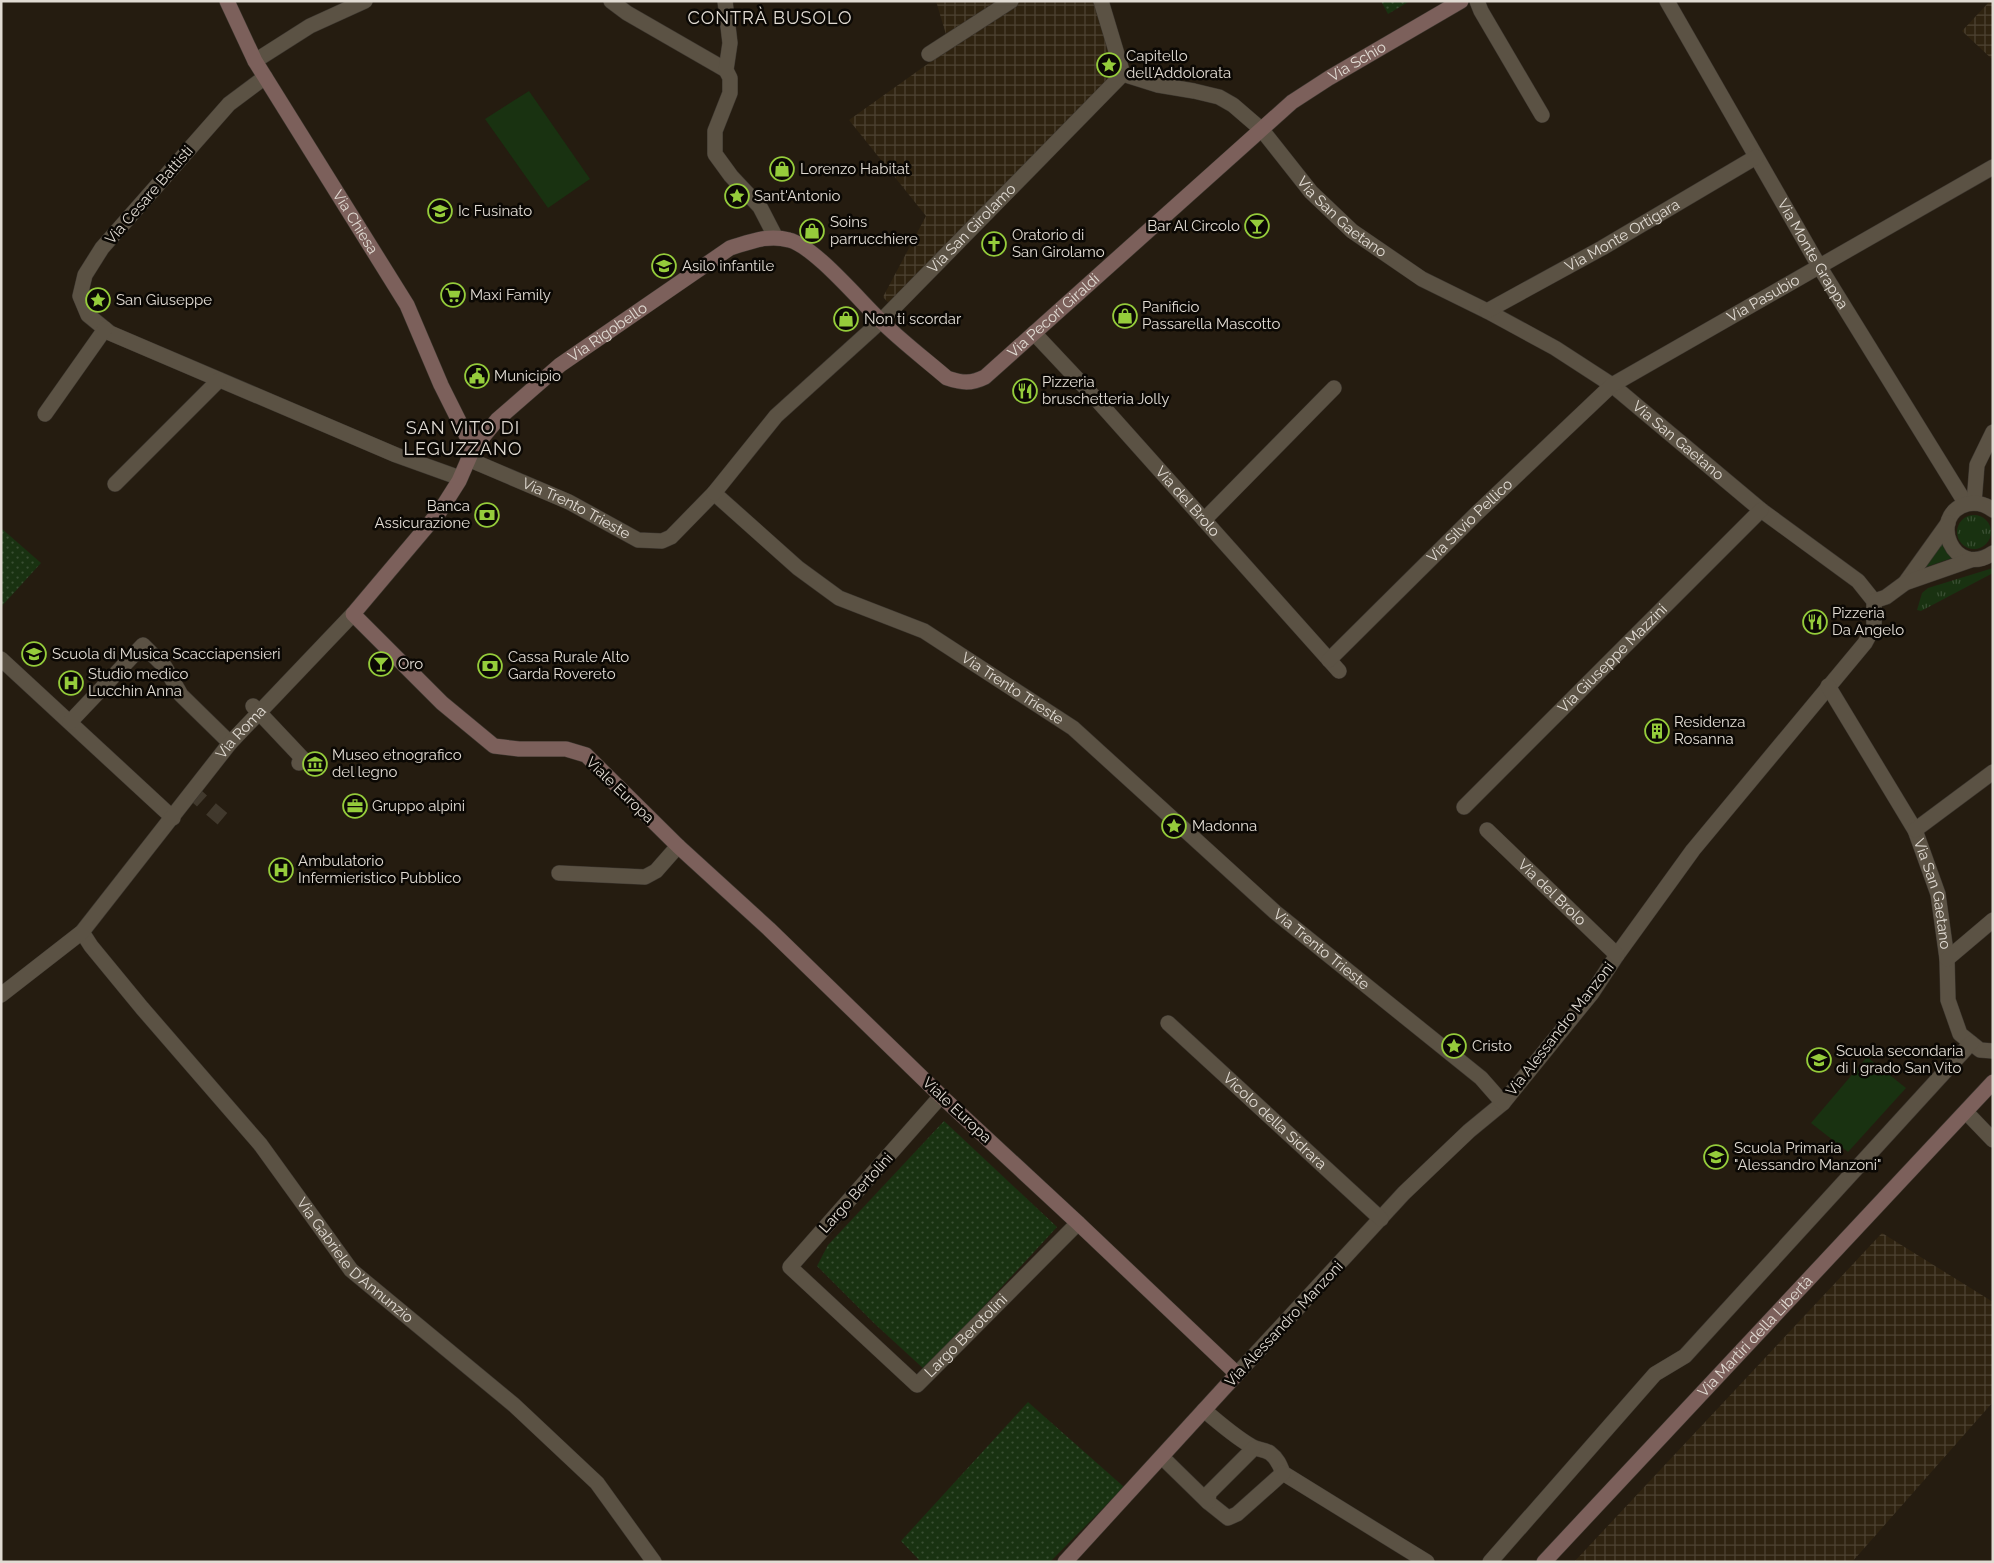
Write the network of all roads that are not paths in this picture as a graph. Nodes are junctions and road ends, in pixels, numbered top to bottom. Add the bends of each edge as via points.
1 (227, 1) edge
2 (365, 1) edge
3 (611, 1) edge
4 (725, 1) edge
5 (1011, 1) edge
6 (1101, 1) edge
7 (1461, 1) edge
8 (1477, 1) edge
9 (1667, 1) edge
10 (929, 54) dead end
11 (255, 61) junction
12 (726, 70) junction
13 (1123, 74) junction
14 (265, 77) junction
15 (1542, 115) dead end
16 (1262, 130) junction
17 (1756, 157) junction
18 (1993, 167) edge
19 (775, 236) junction
20 (1818, 266) junction
21 (1487, 311) junction
22 (881, 321) junction
23 (105, 329) junction
24 (1034, 333) junction
25 (219, 380) junction
26 (1612, 385) junction
27 (1334, 388) dead end
28 (44, 414) dead end
29 (1993, 432) edge
30 (471, 454) junction
31 (460, 478) junction
32 (115, 484) dead end
33 (714, 493) junction
34 (1970, 504) junction
35 (1761, 510) junction
36 (1993, 510) edge
37 (1204, 520) junction
38 (1948, 523) junction
39 (1993, 553) edge
40 (1971, 560) junction
41 (1905, 583) junction
42 (1874, 601) junction
43 (353, 614) junction
44 (1, 659) edge
45 (1334, 666) joint
46 (1828, 686) junction
47 (256, 710) junction
48 (70, 722) junction
49 (230, 743) junction
50 (299, 763) dead end
51 (1993, 772) edge
52 (1464, 808) dead end
53 (173, 818) junction
54 (1487, 830) dead end
55 (1915, 830) junction
56 (678, 846) junction
57 (560, 873) dead end
58 (1993, 920) edge
59 (82, 932) junction
60 (1617, 955) junction
61 (1947, 959) junction
62 (1, 995) edge
63 (1168, 1023) dead end
64 (1971, 1043) junction
65 (1993, 1051) edge
66 (1993, 1082) edge
67 (941, 1096) junction
68 (1503, 1103) junction
69 (1966, 1112) junction
70 (1993, 1140) edge
71 (1381, 1219) junction
72 (1078, 1223) junction
73 (813, 1241) joint
74 (1237, 1374) junction
75 (1204, 1410) junction
76 (1254, 1448) junction
77 (1162, 1457) junction
78 (1282, 1473) junction
79 (1208, 1502) junction
80 (654, 1562) edge
81 (1066, 1562) edge
82 (1427, 1562) edge
83 (1490, 1562) edge
84 (1544, 1562) edge

1 - 11 main road, Via Chiesa
2 - 11 street via 310,26
3 - 12 street
4 - 12 street via 730,43
5 - 10 street
6 - 13 street
7 - 16 main road, Via Schio via 1329,78 1292,102
8 - 15 street
9 - 17 street, Via Monte Grappa
11 - 14 main road, Via Chiesa
12 - 19 street via 730,78 730,93 716,131 715,154 760,207
13 - 16 street via 1158,85 1219,97
13 - 22 street, Via San Girolamo
14 - 23 street, Via Cesare Battisti via 229,104 102,248 85,275 80,296 88,315
14 - 30 main road, Via Chiesa via 407,305
16 - 21 street, Via San Gaetano via 1311,192 1352,232 1422,278
16 - 24 main road, Via Pecori Giraldi
17 - 20 street, Via Monte Grappa
17 - 21 street, Via Monte Ortigara
18 - 20 street, Via Pasubio
19 - 22 main road via 792,240 822,262
19 - 30 main road, Via Rigobello via 730,248 560,365 497,420
20 - 26 street, Via Pasubio
20 - 34 street, Via Monte Grappa
21 - 26 street, Via San Gaetano
22 - 24 main road, Via Pecori Giraldi via 947,378 958,382 975,382 985,376
22 - 33 street, Via San Girolamo via 776,416
23 - 25 street, Via Cesare Battisti
23 - 28 street
24 - 37 street, Via del Brolo
25 - 31 street, Via Cesare Battisti
25 - 32 street
26 - 35 street, Via San Gaetano
26 - 45 street, Via Silvio Pellico via 1469,521
27 - 37 street
29 - 34 street via 1977,465
30 - 31 main road, Via Roma
30 - 33 street, Via Trento Trieste via 638,540 662,541 672,537
31 - 43 main road, Via Roma via 440,512
33 - 68 street, Via Trento Trieste via 798,568 839,598 924,631 1073,728 1275,912 1481,1078
34 - 36 street via 1983,504
34 - 38 street via 1955,511
35 - 42 street, Via San Gaetano via 1858,581
35 - 52 street, Via Giuseppe Mazzini
37 - 45 street, Via del Brolo
38 - 40 street via 1946,533 1954,551
38 - 41 street
39 - 40 street
40 - 41 street
41 - 42 street via 1886,597
42 - 46 street via 1874,626 1865,643
43 - 47 street, Via Roma
43 - 56 main road, Viale Europa via 442,703 494,746 566,749 586,755
44 - 48 street
46 - 55 street, Via San Gaetano
46 - 60 street, Via Alessandro Manzoni via 1693,850
47 - 49 street, Via Roma
47 - 50 street via 303,759
48 - 49 street via 143,645 166,667 181,695
48 - 53 street
49 - 53 street, Via Roma
51 - 55 street, Via San Gaetano
53 - 59 street, Via Roma
54 - 60 street, Via del Brolo
55 - 61 street, Via San Gaetano via 1938,894
56 - 57 street via 656,871 645,877
56 - 67 main road, Viale Europa via 769,929
58 - 61 street, Via San Gaetano
59 - 62 street, Via Roma
59 - 80 street, Via Gabriele D'Annunzio via 142,1008 260,1144 351,1270 514,1404 597,1483
60 - 68 street, Via Alessandro Manzoni via 1592,993
61 - 64 street, Via San Gaetano via 1948,1000 1960,1034
63 - 71 street, Vicolo della Sidrara
64 - 65 street via 1980,1050
64 - 83 street via 1686,1356 1655,1374
66 - 69 main road, Via Martiri della Libertà
67 - 72 main road, Viale Europa
67 - 73 street, Largo Bertolini
68 - 71 street, Via Alessandro Manzoni via 1404,1193
69 - 70 street
69 - 84 main road, Via Martiri della Libertà
71 - 74 street, Via Alessandro Manzoni
72 - 73 street, Largo Berotolini via 917,1386 790,1267
72 - 74 main road, Viale Europa
74 - 75 main road, Via Alessandro Manzoni
75 - 76 street
75 - 77 main road, Via Alessandro Manzoni
76 - 78 street via 1271,1454 1279,1462
76 - 79 street via 1209,1493
77 - 79 street
77 - 81 main road, Via Alessandro Manzoni
78 - 79 street via 1237,1514 1228,1518
78 - 82 street

